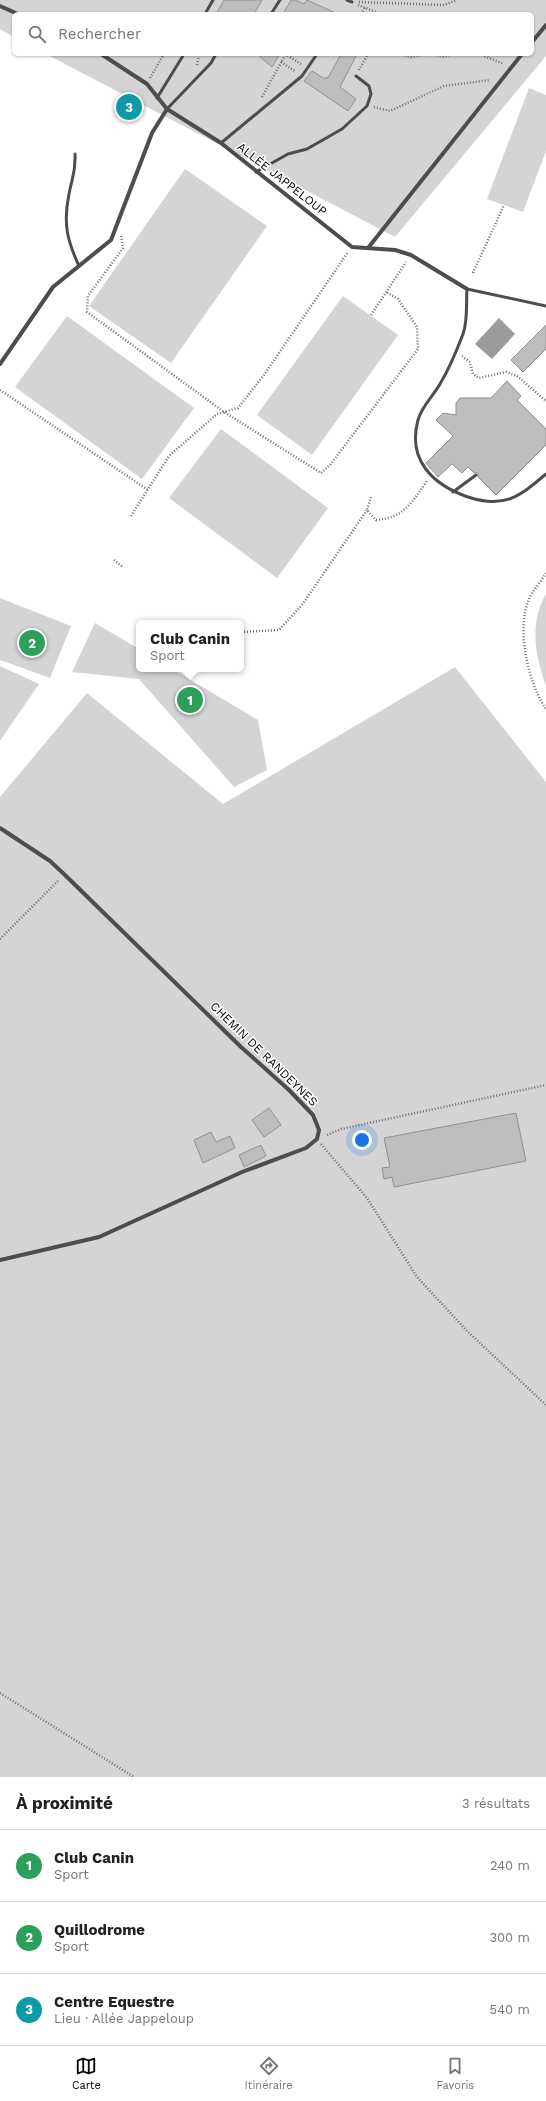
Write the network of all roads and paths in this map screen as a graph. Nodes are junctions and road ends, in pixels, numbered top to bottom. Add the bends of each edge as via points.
1 (213, 0) edge
2 (280, 0) edge
3 (347, 0) edge
4 (457, 0) edge
5 (352, 2) junction
6 (0, 6) edge
7 (365, 7) junction
8 (14, 12) edge
9 (207, 12) edge
10 (272, 12) edge
11 (362, 12) edge
12 (376, 12) edge
13 (546, 25) edge
14 (534, 40) edge
15 (104, 56) edge
16 (163, 56) edge
17 (183, 56) edge
18 (215, 56) edge
19 (284, 56) edge
20 (288, 56) edge
21 (316, 56) edge
22 (367, 56) edge
23 (407, 56) edge
24 (417, 56) edge
25 (484, 56) edge
26 (520, 56) edge
27 (281, 62) junction
28 (287, 66) dead end
29 (512, 67) junction
30 (308, 68) junction
31 (356, 76) joint
32 (503, 79) junction
33 (147, 84) junction
34 (157, 98) junction
35 (262, 99) dead end
36 (368, 106) junction
37 (167, 109) junction
38 (221, 143) junction
39 (75, 154) dead end
40 (256, 172) junction
41 (504, 205) dead end
42 (115, 230) junction
43 (352, 247) junction
44 (368, 248) junction
45 (411, 255) junction
46 (79, 266) junction
47 (473, 273) dead end
48 (466, 289) junction
49 (386, 292) junction
50 (546, 306) edge
51 (371, 315) dead end
52 (456, 350) junction
53 (0, 364) edge
54 (0, 390) edge
55 (546, 401) edge
56 (224, 412) junction
57 (546, 474) edge
58 (430, 476) junction
59 (476, 476) dead end
60 (148, 490) junction
61 (453, 492) junction
62 (371, 497) dead end
63 (367, 510) junction
64 (131, 516) dead end
65 (114, 560) dead end
66 (123, 567) dead end
67 (546, 574) edge
68 (244, 632) edge
69 (546, 709) edge
70 (0, 828) edge
71 (65, 875) junction
72 (0, 939) edge
73 (546, 1085) edge
74 (317, 1139) junction
75 (0, 1260) edge
76 (546, 1405) edge
77 (0, 1693) edge
78 (134, 1777) edge

1 - 9 lane
2 - 10 lane
3 - 5 lane
4 - 5 path via 444,5
5 - 7 path
6 - 8 street
7 - 11 path
7 - 12 path
13 - 14 street
15 - 33 street, ALLÉE JAPPELOUP
16 - 33 path
17 - 34 lane
18 - 37 lane
19 - 27 path, bridge
20 - 30 path
21 - 30 lane
22 - 31 path
23 - 24 path
25 - 29 path
26 - 29 street
27 - 28 path
27 - 35 path
29 - 32 street
30 - 38 lane via 302,76
31 - 36 lane via 369,86 371,94
32 - 36 path via 444,86 390,111
32 - 44 street
33 - 34 street, ALLÉE JAPPELOUP
34 - 37 street, ALLÉE JAPPELOUP
36 - 40 lane via 342,129 307,150 288,154
37 - 38 street, ALLÉE JAPPELOUP
37 - 42 street via 152,133
38 - 40 street, ALLÉE JAPPELOUP
39 - 46 lane via 76,171 69,193 66,222 69,244
40 - 43 street, ALLÉE JAPPELOUP
41 - 47 path
42 - 46 street via 111,240
42 - 56 path via 122,237 123,248 88,296 87,312
43 - 44 street
43 - 56 path via 238,408
44 - 45 street via 395,250
45 - 48 street
45 - 49 path
46 - 53 street via 53,287
48 - 50 lane
48 - 52 lane via 464,332
49 - 51 path
49 - 56 path via 398,300 417,327 418,348 330,465 321,473
52 - 55 path via 470,362 473,374 479,378 506,372 517,376
52 - 58 lane via 441,382 418,418 418,452
54 - 60 path
56 - 60 path via 217,414 169,456
57 - 61 lane via 519,495 504,502 475,499
58 - 61 lane
58 - 63 path via 404,511 391,519 376,520
59 - 61 lane
60 - 64 path
62 - 63 path
63 - 68 path via 302,605 279,630
65 - 66 path
67 - 69 path via 529,600 523,630 525,654 539,699
70 - 71 street, CHEMIN DE RANDEYNES via 50,861
71 - 72 path
71 - 74 street, CHEMIN DE RANDEYNES via 294,1095 312,1115 319,1130
73 - 74 path via 342,1129
74 - 75 street via 306,1148 242,1172 99,1237
74 - 76 path via 367,1198 417,1277 467,1331
77 - 78 path

